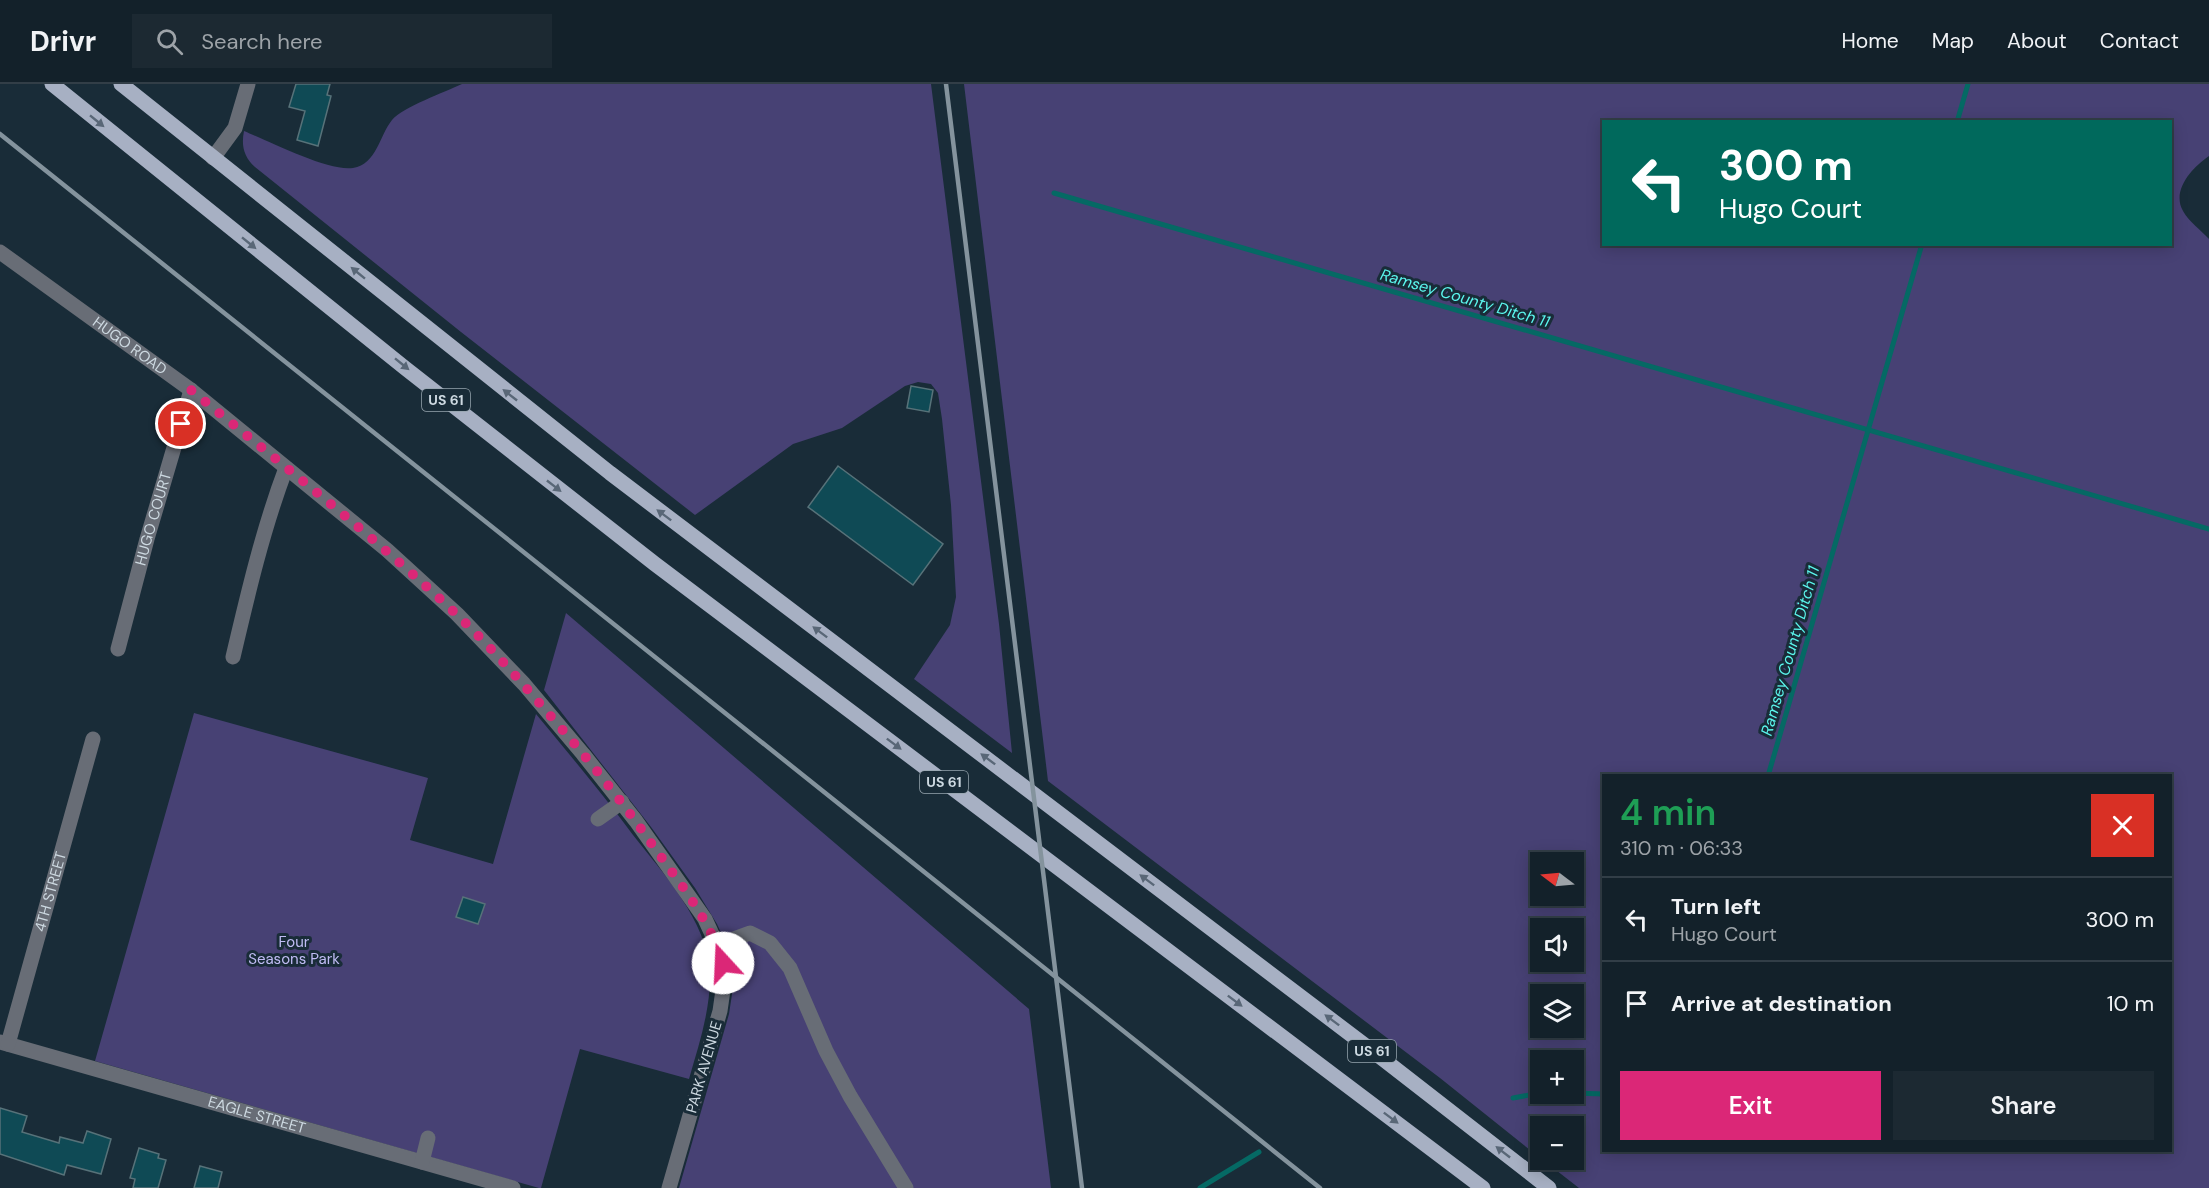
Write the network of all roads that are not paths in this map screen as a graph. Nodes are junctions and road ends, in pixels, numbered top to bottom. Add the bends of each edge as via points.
1 (52, 84) edge
2 (121, 84) edge
3 (248, 84) edge
4 (213, 158) junction
5 (0, 252) edge
6 (191, 390) junction
7 (286, 468) junction
8 (118, 649) dead end
9 (233, 657) dead end
10 (93, 739) dead end
11 (622, 802) junction
12 (598, 819) dead end
13 (717, 945) junction
14 (4, 1043) edge
15 (428, 1138) dead end
16 (422, 1162) junction
17 (513, 1188) edge
18 (669, 1188) edge
19 (906, 1188) edge
20 (1484, 1188) edge
21 (1549, 1188) edge

1 -> 20 main road, US 61 via 646,557
2 - 4 main road, US 61
3 - 4 street via 234,132
21 -> 4 main road, US 61 via 610,473
5 - 6 street, HUGO ROAD
6 - 7 street, HUGO ROAD
6 - 8 street, HUGO COURT
7 - 9 street via 256,561
7 - 11 street, HUGO ROAD via 387,550 457,614 524,684
10 - 14 street, 4TH STREET
11 - 12 street
11 - 13 street, HUGO ROAD via 705,920
13 - 18 street, PARK AVENUE via 723,963 720,1011
13 - 19 street via 750,933 770,943 790,968 830,1060
14 - 16 street, EAGLE STREET
15 - 16 street
16 - 17 street, EAGLE STREET

